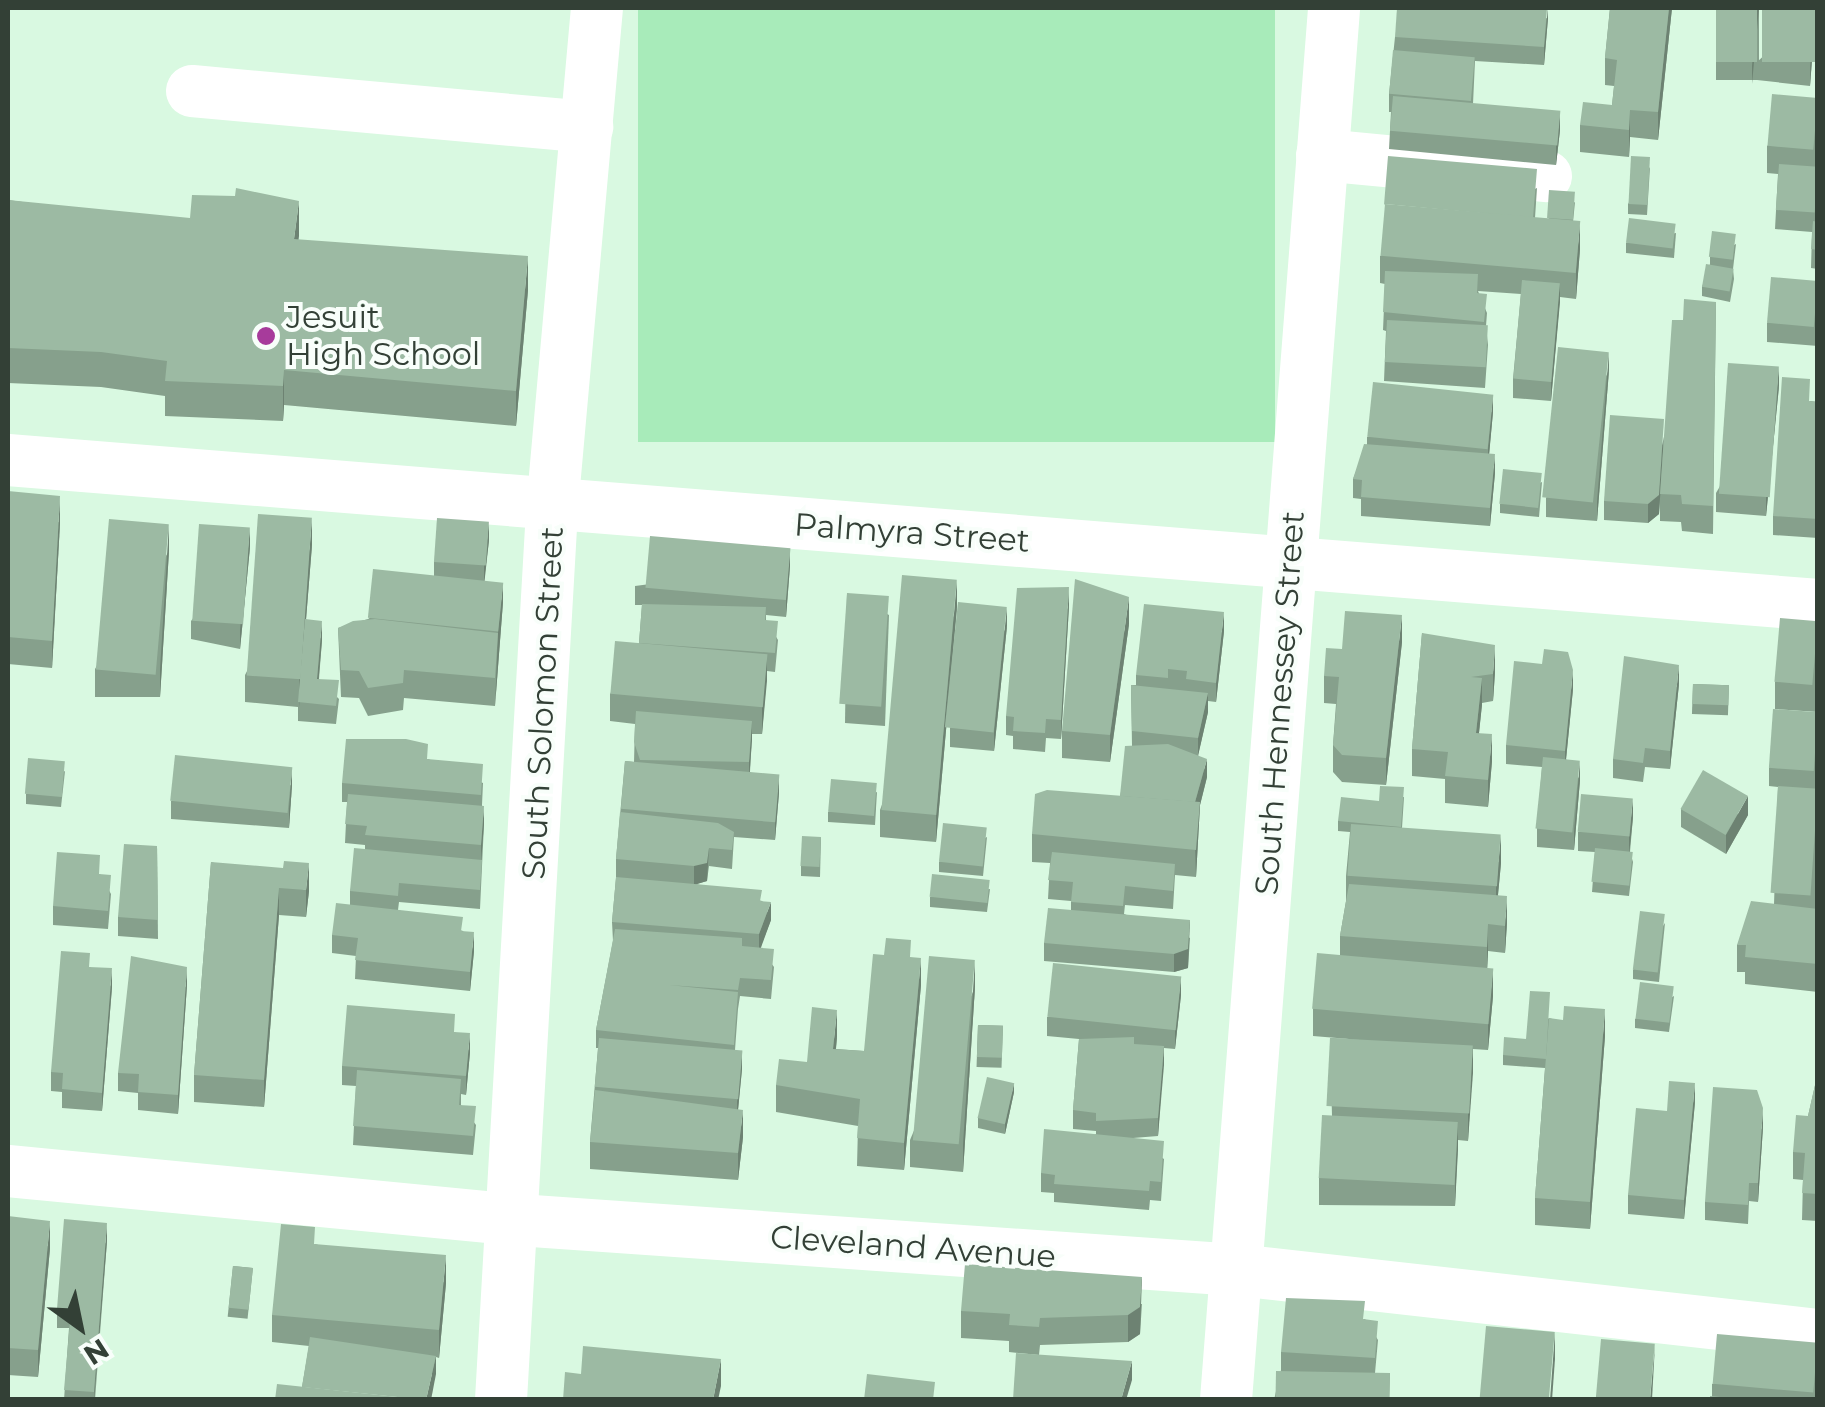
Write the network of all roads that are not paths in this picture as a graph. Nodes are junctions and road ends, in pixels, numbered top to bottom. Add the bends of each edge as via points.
1 (597, 8) edge
2 (1334, 8) edge
3 (192, 91) dead end
4 (587, 127) junction
5 (1322, 155) junction
6 (1546, 176) dead end
7 (8, 460) edge
8 (552, 509) junction
9 (1290, 558) junction
10 (1818, 605) edge
11 (8, 1171) edge
12 (518, 1220) junction
13 (1237, 1270) junction
14 (1818, 1335) edge
15 (502, 1400) edge
16 (1226, 1400) edge

1 - 4 street, South Solomon Street
2 - 5 street, South Hennessey Street
3 - 4 street
4 - 8 street, South Solomon Street
5 - 6 street
5 - 9 street, South Hennessey Street
7 - 8 street, Palmyra Street
8 - 9 street, Palmyra Street
8 - 12 street, South Solomon Street
9 - 10 street, Palmyra Street
9 - 13 street, South Hennessey Street
11 - 12 street, Cleveland Avenue
12 - 13 street, Cleveland Avenue
12 - 15 street, South Solomon Street
13 - 14 street, Cleveland Avenue
13 - 16 street, South Hennessey Street

